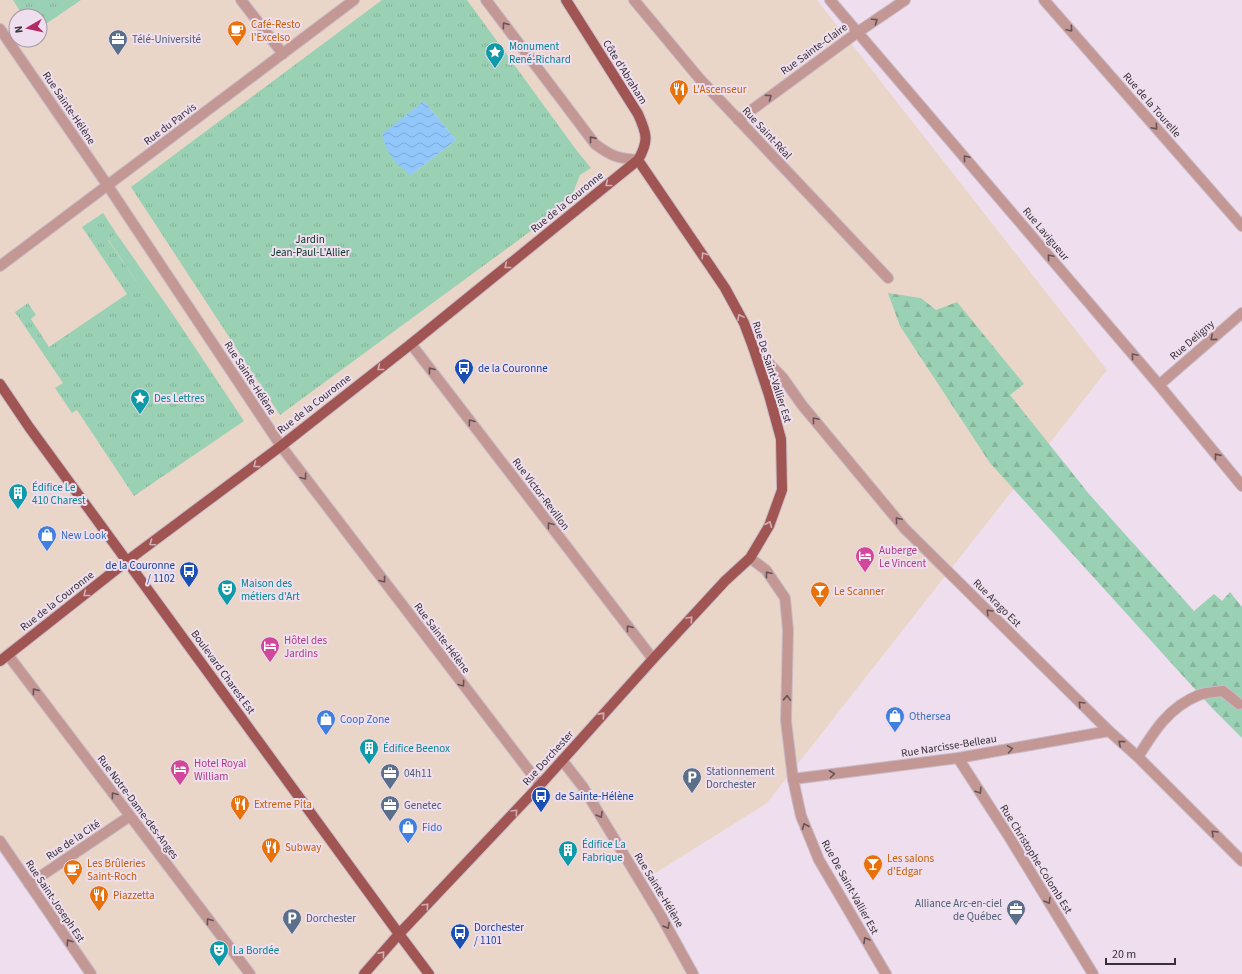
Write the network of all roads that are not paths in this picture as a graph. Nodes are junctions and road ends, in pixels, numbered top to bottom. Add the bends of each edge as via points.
1 (241, 0) edge
2 (354, 0) edge
3 (486, 0) edge
4 (566, 0) edge
5 (634, 0) edge
6 (830, 0) edge
7 (906, 0) edge
8 (1044, 0) edge
9 (0, 29) edge
10 (858, 32) junction
11 (282, 54) junction
12 (738, 120) junction
13 (638, 160) junction
14 (108, 186) junction
15 (1242, 226) edge
16 (0, 266) edge
17 (888, 278) dead end
18 (1242, 313) edge
19 (411, 344) junction
20 (753, 347) junction
21 (0, 384) edge
22 (1159, 385) junction
23 (281, 446) junction
24 (1242, 486) edge
25 (750, 558) junction
26 (127, 561) junction
27 (4, 658) edge
28 (653, 659) junction
29 (1239, 704) dead end
30 (1108, 732) junction
31 (1138, 757) junction
32 (958, 758) junction
33 (562, 760) junction
34 (793, 779) junction
35 (540, 785) junction
36 (130, 816) junction
37 (0, 841) edge
38 (1242, 861) edge
39 (29, 884) junction
40 (399, 934) junction
41 (90, 974) edge
42 (250, 974) edge
43 (364, 974) edge
44 (429, 974) edge
45 (694, 974) edge
46 (886, 974) edge
47 (1093, 974) edge

1 - 11 street
2 - 11 street, Rue du Parvis
13 -> 3 street via 617,158 595,144
4 - 13 main road, Côte d'Abraham via 638,114 646,132 644,149
5 - 12 street, Rue Saint-Réal
6 - 10 street, Rue Lavigueur
10 -> 7 street, Rue Sainte-Claire
8 -> 15 street, Rue de la Tourelle
9 - 14 street, Rue Sainte-Hélène
12 -> 10 street, Rue Sainte-Claire
22 -> 10 street, Rue Lavigueur
11 - 14 street, Rue du Parvis
12 - 17 street, Rue Saint-Réal
13 -> 19 main road, Rue de la Couronne
20 -> 13 main road, Rue De Saint-Vallier Est via 744,323 725,288
14 - 16 street, Rue du Parvis
14 - 23 street, Rue Sainte-Hélène
18 -> 22 street, Rue Deligny
19 -> 23 main road, Rue de la Couronne
28 -> 19 street, Rue Victor-Revillon
25 -> 20 main road, Rue De Saint-Vallier Est via 769,526 782,490 781,439
30 -> 20 street, Rue Arago Est via 905,528 802,405 783,378
21 - 26 main road, Boulevard Charest Est
24 -> 22 street, Rue Lavigueur
23 -> 26 main road, Rue de la Couronne
23 -> 35 street, Rue Sainte-Hélène
28 -> 25 main road, Rue Dorchester via 725,581
34 -> 25 street, Rue De Saint-Vallier Est via 786,721 788,630 785,598 766,570
26 -> 27 main road, Rue de la Couronne
26 - 40 main road, Boulevard Charest Est
36 -> 27 street, Rue Notre-Dame-des-Anges
33 -> 28 main road, Rue Dorchester
29 - 31 street via 1224,691 1200,694 1175,708 1155,731
31 -> 30 street, Rue Arago Est
32 -> 30 street, Rue Narcisse-Belleau
38 -> 31 street, Rue Arago Est
34 -> 32 street, Rue Narcisse-Belleau
32 -> 47 street, Rue Christophe-Colomb Est
33 - 35 main road, Rue Dorchester
33 -> 45 street, Rue Sainte-Hélène via 583,787
46 -> 34 street, Rue De Saint-Vallier Est via 819,860 801,816
40 -> 35 main road, Rue Dorchester
36 - 39 street, Rue de la Cité
42 -> 36 street, Rue Notre-Dame-des-Anges
37 - 39 street, Rue Saint-Joseph Est
41 -> 39 street, Rue Saint-Joseph Est
43 -> 40 main road, Rue Dorchester
40 - 44 main road, Boulevard Charest Est

